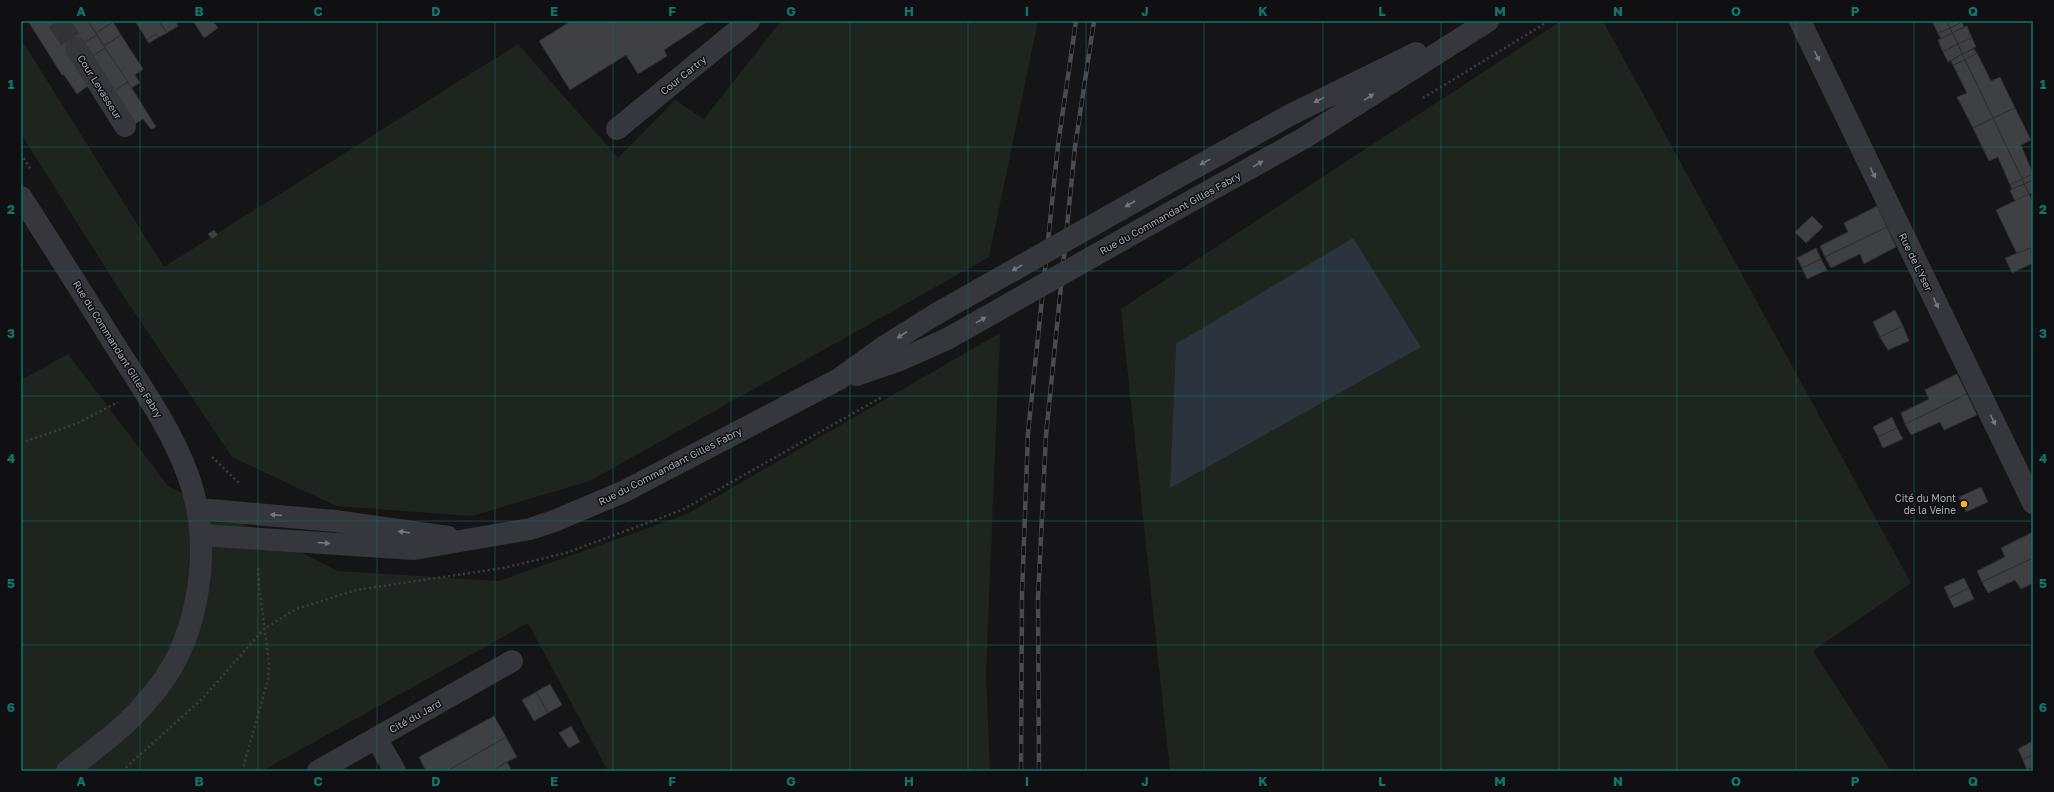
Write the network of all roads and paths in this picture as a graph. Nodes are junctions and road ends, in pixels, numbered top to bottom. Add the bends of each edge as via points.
1 (749, 21) edge
2 (1479, 21) edge
3 (1488, 21) edge
4 (1800, 21) edge
5 (76, 48) tunnel mouth
6 (125, 126) dead end
7 (617, 129) dead end
8 (21, 197) edge
9 (840, 379) junction
10 (143, 388) junction
11 (21, 443) edge
12 (2033, 503) edge
13 (198, 509) junction
14 (201, 535) junction
15 (471, 540) junction
16 (512, 661) dead end
17 (376, 738) junction
18 (146, 751) dead end
19 (67, 771) edge
20 (122, 771) edge
21 (318, 771) edge
22 (395, 771) edge

1 - 7 street, Cour Cartry
2 -> 9 street, Rue du Commandant Gilles Fabry, bridge via 1290,115 1164,185 936,314 885,346
9 -> 3 street, Rue du Commandant Gilles Fabry, bridge via 900,360 947,339 1304,138
4 -> 12 street, Rue de L'Yser
5 - 6 street, Cour Levasseur
8 - 10 street, Rue du Commandant Gilles Fabry
9 - 15 street, Rue du Commandant Gilles Fabry via 623,492 536,527
10 - 11 path via 78,423
10 - 13 street, Rue du Commandant Gilles Fabry via 179,451
13 - 14 street, Rue du Commandant Gilles Fabry
15 -> 13 street, Rue du Commandant Gilles Fabry via 335,521
14 -> 15 street, Rue du Commandant Gilles Fabry via 398,549 427,548
14 - 19 street via 202,564 197,596 188,631 176,657 146,702 115,732
16 - 17 street, Cité du Jard
17 - 21 street, Cité du Jard
17 - 22 street
18 - 20 path

